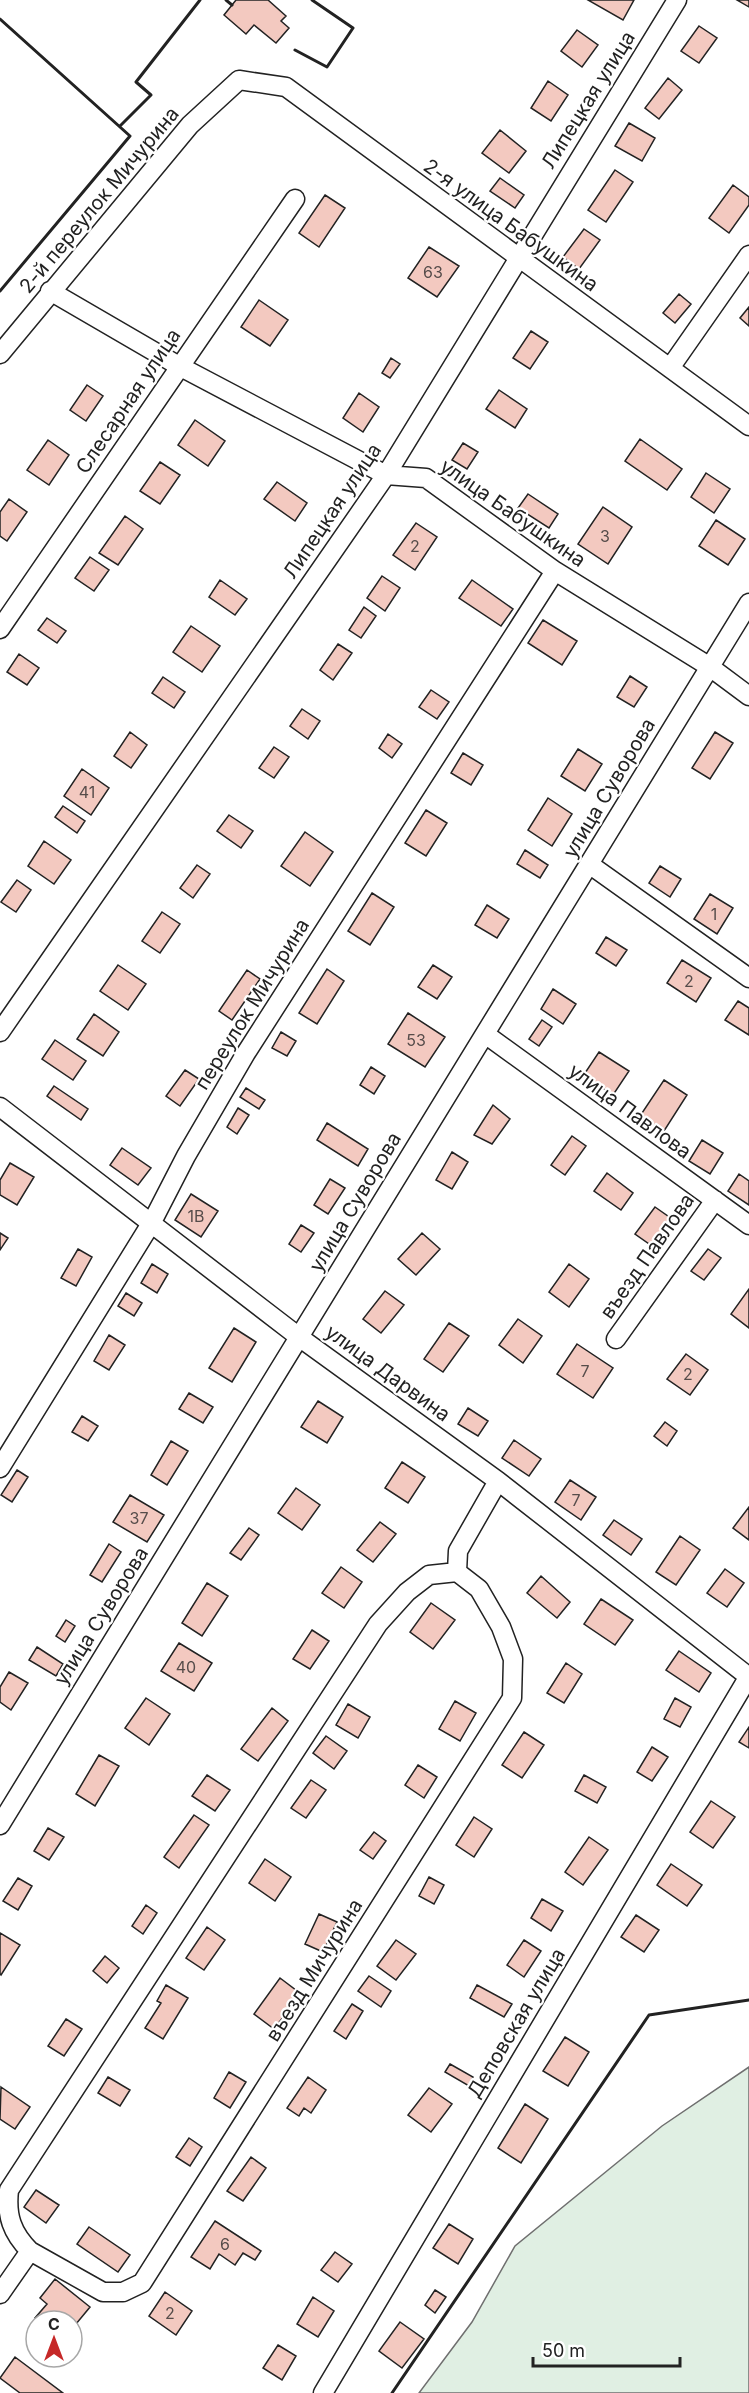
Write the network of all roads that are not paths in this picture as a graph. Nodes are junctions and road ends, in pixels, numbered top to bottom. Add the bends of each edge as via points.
1 (677, 0) edge
2 (239, 80) joint
3 (295, 199) dead end
4 (749, 255) edge
5 (517, 258) junction
6 (50, 291) junction
7 (0, 354) edge
8 (179, 366) junction
9 (670, 368) junction
10 (749, 426) edge
11 (386, 475) junction
12 (555, 571) junction
13 (749, 603) edge
14 (0, 629) edge
15 (710, 667) junction
16 (749, 696) edge
17 (589, 864) junction
18 (749, 978) edge
19 (0, 1032) edge
20 (485, 1034) junction
21 (2, 1113) edge
22 (715, 1200) junction
23 (152, 1222) junction
24 (749, 1226) edge
25 (299, 1337) junction
26 (616, 1339) dead end
27 (0, 1468) edge
28 (498, 1481) junction
29 (457, 1572) junction
30 (749, 1676) edge
31 (0, 1825) edge
32 (30, 2251) junction
33 (0, 2294) edge
34 (322, 2393) edge

1 - 5 street, Липецкая улица
2 - 5 street, 2-я улица Бабушкина via 286,87
2 - 6 street, 2-й переулок Мичурина via 190,125
3 - 8 street, Слесарная улица
4 - 9 street
5 - 9 street, 2-я улица Бабушкина
5 - 11 street, Липецкая улица
6 - 7 street, 2-й переулок Мичурина
6 - 8 street, улица Бабушкина
8 - 11 street, улица Бабушкина
8 - 14 street, Слесарная улица
9 - 10 street, 2-я улица Бабушкина
11 - 12 street, улица Бабушкина via 426,478
11 - 19 street, Липецкая улица
12 - 15 street, улица Бабушкина
12 - 23 street, переулок Мичурина via 246,1053
13 - 15 street, улица Суворова
15 - 16 street, улица Бабушкина
15 - 17 street, улица Суворова
17 - 18 street
17 - 20 street, улица Суворова
20 - 22 street, улица Павлова
20 - 25 street, улица Суворова
21 - 23 street, улица Дарвина
22 - 24 street, улица Павлова
22 - 26 street, въезд Павлова
23 - 25 street, улица Дарвина
23 - 27 street, переулок Мичурина
25 - 28 street, улица Дарвина
25 - 31 street, улица Суворова
28 - 29 street via 458,1551
28 - 30 street, улица Дарвина
29 - 32 street, въезд Мичурина via 429,1575 378,1624 9,2190 7,2208 11,2224 17,2239
29 - 32 street, въезд Мичурина via 479,1589 501,1627 513,1659 512,1698 506,1708 142,2283 123,2292 103,2292
30 - 34 street, Деповская улица
32 - 33 street

